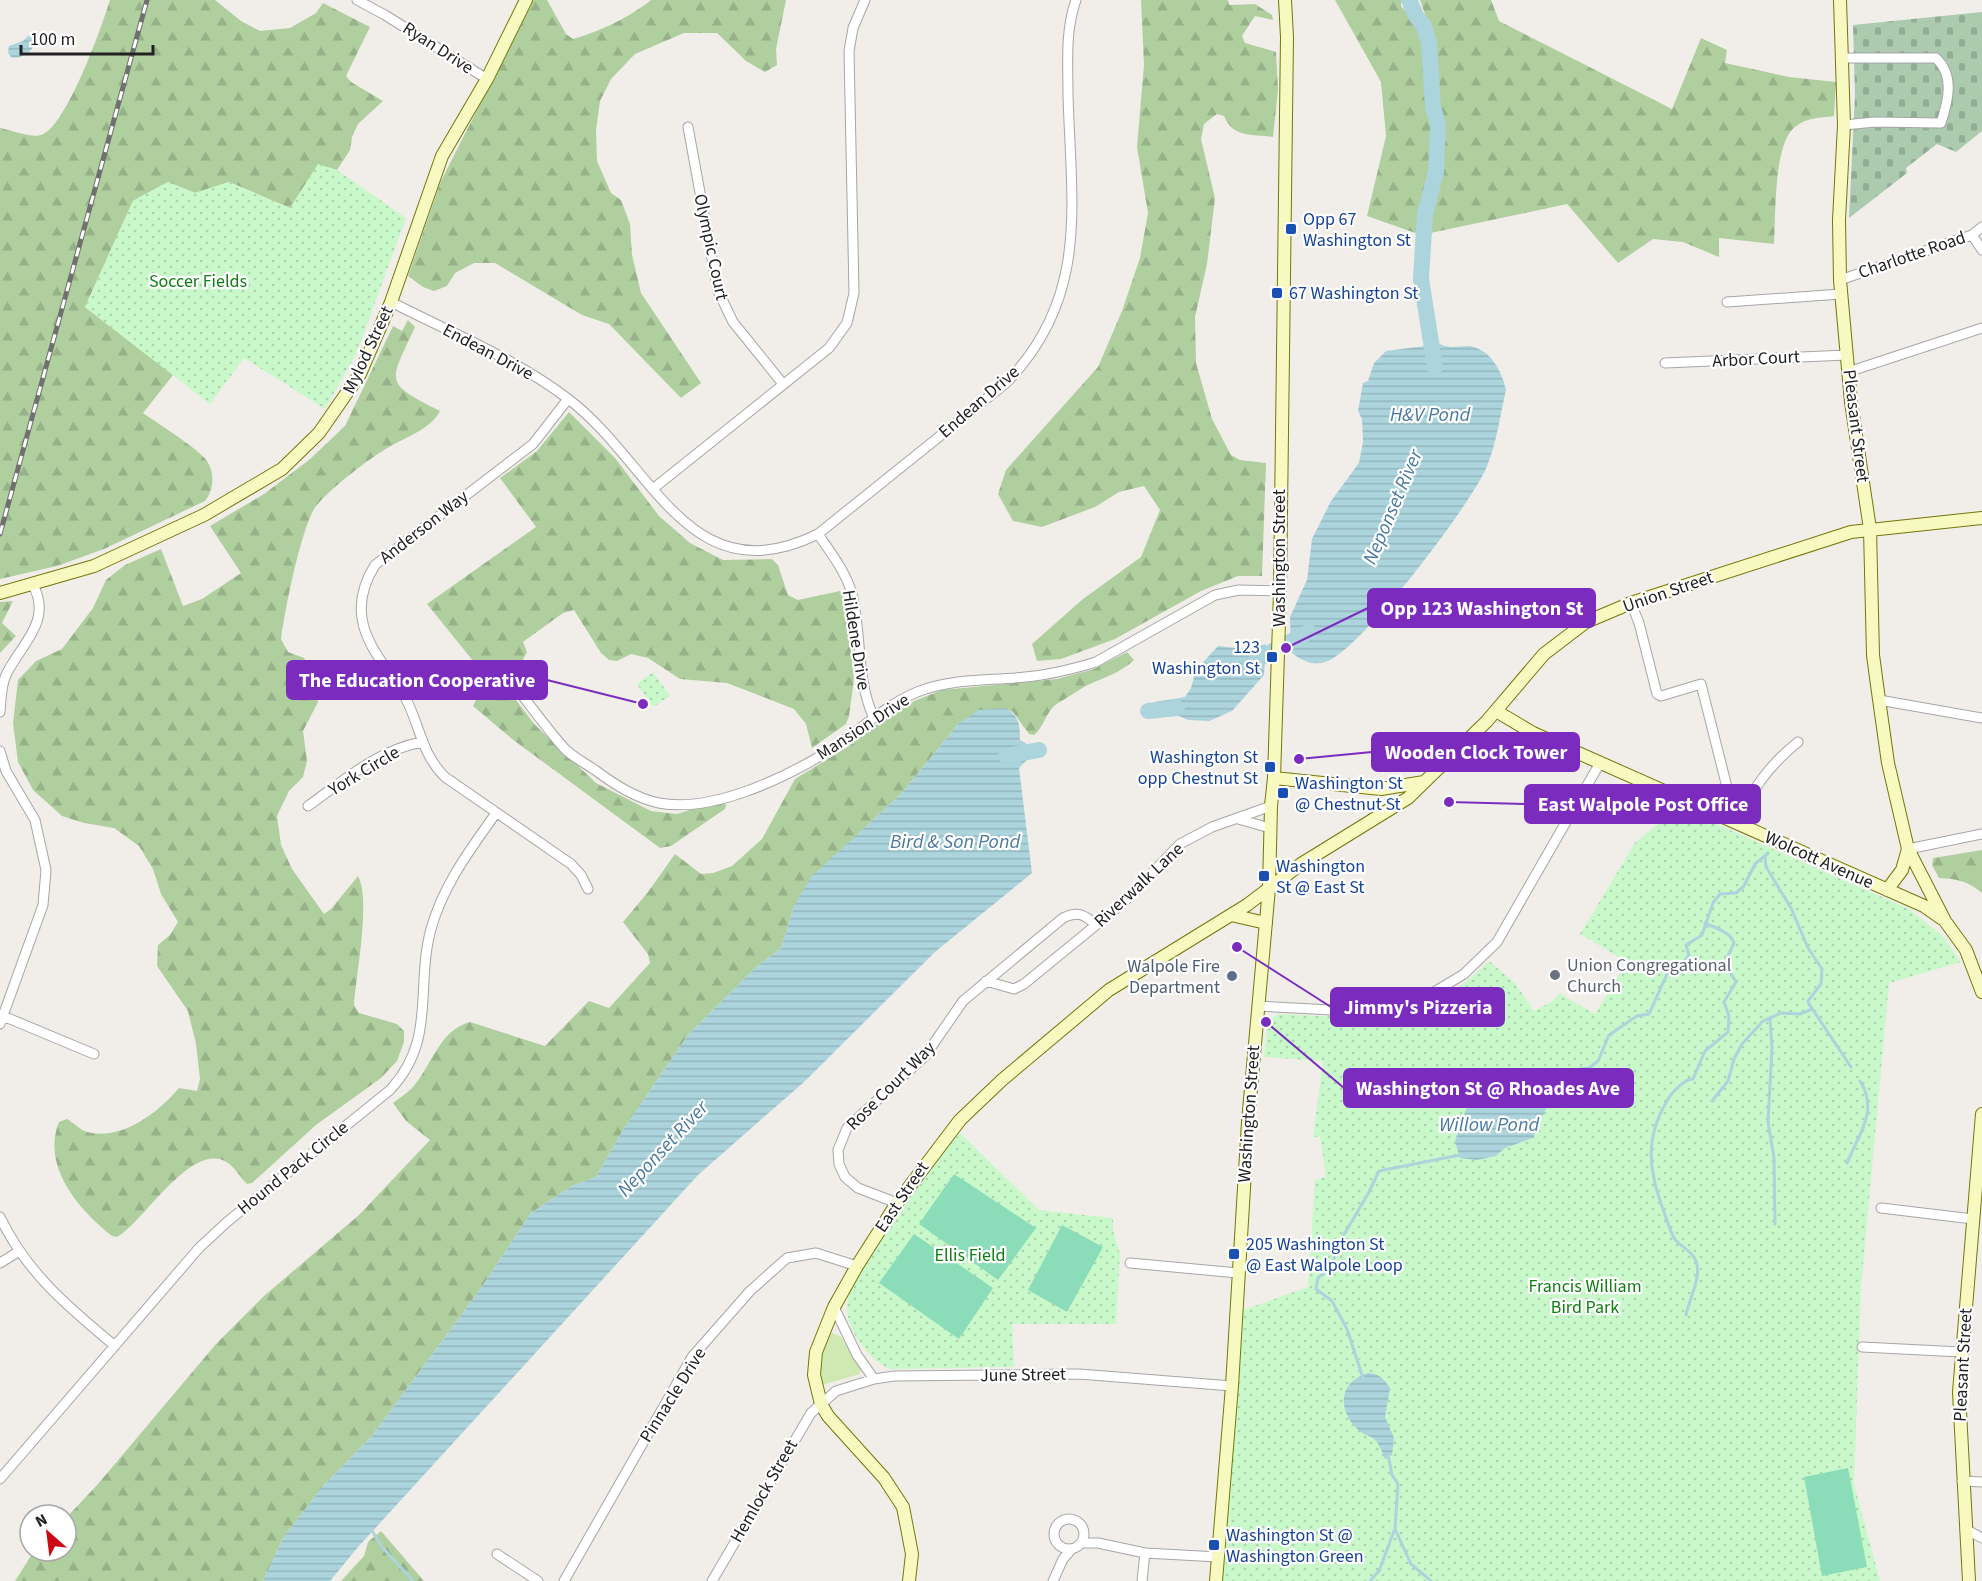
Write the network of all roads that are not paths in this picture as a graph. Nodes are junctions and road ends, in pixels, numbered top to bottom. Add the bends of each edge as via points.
1 (357, 0) edge
2 (526, 0) edge
3 (865, 0) edge
4 (1076, 0) edge
5 (1285, 0) edge
6 (1840, 0) edge
7 (1843, 58) junction
8 (487, 80) junction
9 (1844, 125) junction
10 (688, 127) dead end
11 (1982, 227) edge
12 (1972, 235) junction
13 (1982, 250) edge
14 (1840, 280) junction
15 (1841, 294) junction
16 (391, 302) junction
17 (1727, 302) dead end
18 (1982, 328) edge
19 (1847, 355) junction
20 (1665, 363) dead end
21 (1848, 372) junction
22 (783, 384) junction
23 (568, 399) junction
24 (654, 488) junction
25 (1982, 518) edge
26 (1870, 529) junction
27 (818, 534) junction
28 (33, 585) junction
29 (1280, 591) junction
30 (0, 593) edge
31 (1631, 603) junction
32 (514, 685) dead end
33 (1879, 700) junction
34 (1496, 711) junction
35 (0, 712) edge
36 (873, 716) junction
37 (1982, 718) edge
38 (422, 742) junction
39 (1798, 742) dead end
40 (0, 751) edge
41 (1600, 763) junction
42 (1274, 778) junction
43 (1425, 781) junction
44 (308, 806) dead end
45 (1271, 806) junction
46 (496, 813) junction
47 (1238, 819) junction
48 (1736, 823) junction
49 (1270, 828) junction
50 (1982, 834) edge
51 (1908, 849) junction
52 (1269, 888) junction
53 (588, 889) dead end
54 (1887, 890) junction
55 (1231, 915) junction
56 (1945, 921) junction
57 (1266, 923) junction
58 (1096, 925) junction
59 (986, 981) junction
60 (1982, 992) edge
61 (1258, 1006) junction
62 (2, 1020) edge
63 (94, 1054) dead end
64 (1982, 1114) edge
65 (897, 1203) junction
66 (1881, 1208) dead end
67 (0, 1217) edge
68 (1972, 1219) junction
69 (18, 1252) junction
70 (0, 1263) edge
71 (1130, 1263) dead end
72 (857, 1266) junction
73 (1238, 1273) junction
74 (834, 1307) junction
75 (115, 1346) junction
76 (1862, 1347) dead end
77 (1961, 1352) junction
78 (874, 1379) junction
79 (1232, 1386) junction
80 (821, 1404) junction
81 (0, 1479) edge
82 (1962, 1481) junction
83 (1982, 1482) edge
84 (1965, 1529) junction
85 (1982, 1538) edge
86 (1083, 1543) junction
87 (1072, 1549) junction
88 (1145, 1553) junction
89 (496, 1554) dead end
90 (1218, 1557) junction
91 (538, 1581) edge
92 (564, 1581) edge
93 (712, 1581) edge
94 (909, 1581) edge
95 (1053, 1581) edge
96 (1142, 1581) edge
97 (1216, 1581) edge
98 (1969, 1581) edge

1 - 8 street, Ryan Drive
2 - 8 street, Mylod Street
3 - 22 street via 853,28 849,51 852,309 834,342
4 - 27 street, Endean Drive via 1067,49 1071,240 1066,280 1053,318 1032,353 1006,383
5 - 29 street, Washington Street
6 - 7 street, Pleasant Street
7 - 9 street, Pleasant Street
7 - 9 street via 1936,58 1945,66 1948,83 1948,101 1941,123
8 - 16 street, Mylod Street via 442,156
9 - 14 street, Pleasant Street
10 - 22 street, Olympic Court via 718,291 733,322
11 - 12 street, Charlotte Road
12 - 13 street
12 - 14 street, Charlotte Road
14 - 15 street, Pleasant Street
15 - 17 street
15 - 19 street, Pleasant Street
16 - 23 street, Endean Drive via 515,365
16 - 28 street, Mylod Street via 344,401 303,452 282,469 214,510 147,543 94,566
18 - 21 street
19 - 20 street, Arbor Court
19 - 21 street, Pleasant Street
21 - 26 street, Pleasant Street
22 - 24 street
23 - 24 street, Endean Drive via 616,444
23 - 38 street, Anderson Way via 532,444 384,556 366,580 361,607 365,632 406,699
24 - 27 street, Endean Drive via 688,527 726,547 769,551 790,547
25 - 26 street, Union Street
26 - 31 street, Union Street via 1779,554
26 - 33 street, Pleasant Street via 1873,655
27 - 36 street, Hildene Drive via 849,585 865,698
28 - 30 street, Mylod Street
28 - 35 street via 38,594 34,630 3,681
29 - 36 street, Mansion Drive via 1239,590 1215,595 1096,662 1056,673 942,684 900,700
29 - 42 street, Washington Street
31 - 34 street, Union Street via 1586,622 1562,638
31 - 48 street via 1640,623 1657,694 1701,684
32 - 36 street, Mansion Drive via 567,751 633,795 660,803 698,802 758,787 824,754
33 - 37 street
33 - 51 street, Pleasant Street via 1892,783
34 - 41 street, Wolcott Avenue
34 - 43 street, Union Street
38 - 44 street, York Circle via 396,748 378,758
38 - 46 street, Anderson Way via 445,777
39 - 48 street via 1760,778
40 - 62 street via 6,771 35,820 46,870 43,904
41 - 48 street, Wolcott Avenue
41 - 61 street via 1497,942 1464,974 1429,995 1397,1006 1353,1010
42 - 43 street via 1381,789
42 - 45 street, Washington Street
43 - 52 street, Union Street via 1408,798
45 - 47 street, Riverwalk Lane
45 - 49 street, Washington Street
46 - 53 street, Anderson Way via 571,864
46 - 75 street, Hound Pack Circle via 453,876 436,912 427,950 421,1033 404,1073 390,1090 211,1236
47 - 49 street
47 - 58 street, Riverwalk Lane via 1180,843 1123,903
48 - 54 street, Wolcott Avenue
49 - 52 street, Washington Street
50 - 51 street
51 - 54 street via 1902,870
51 - 56 street, Pleasant Street
52 - 55 street, East Street
52 - 57 street, Washington Street
54 - 56 street, Wolcott Avenue via 1924,906
55 - 57 street
55 - 65 street, East Street via 1109,990 1002,1080 960,1120
56 - 60 street, Pleasant Street via 1966,950
57 - 61 street, Washington Street
58 - 59 street, Riverwalk Lane via 1024,984 1014,989
58 - 59 street, Rose Court Way via 1083,914 1063,918
59 - 65 street, Rose Court Way via 963,1001 925,1056 854,1121 840,1141 839,1164 846,1178 858,1188
61 - 73 street, Washington Street
62 - 63 street
64 - 68 street, Pleasant Street
65 - 72 street, East Street
66 - 68 street
67 - 69 street
68 - 77 street, Pleasant Street
69 - 70 street
69 - 75 street via 62,1302
71 - 73 street
72 - 74 street, East Street
72 - 92 street, Pinnacle Drive via 816,1253 787,1258 750,1292 692,1357
73 - 79 street, Washington Street
74 - 78 street via 857,1355
74 - 80 street, East Street via 816,1352 814,1375
75 - 81 street, Hound Pack Circle
76 - 77 street
77 - 82 street, Pleasant Street
78 - 79 street, June Street via 1079,1374
78 - 80 street, June Street via 836,1391
79 - 90 street, Washington Street
80 - 93 street, Hemlock Street via 807,1418
80 - 94 street, East Street via 884,1478 903,1507 912,1554
82 - 83 street
82 - 84 street, Pleasant Street
84 - 85 street
84 - 98 street, Pleasant Street
86 - 87 street
86 - 87 street via 1082,1525 1075,1520 1063,1520 1056,1527 1055,1541 1062,1548
86 - 88 street
87 - 95 street via 1062,1559
88 - 90 street
88 - 96 street
89 - 91 street
90 - 97 street, Washington Street

